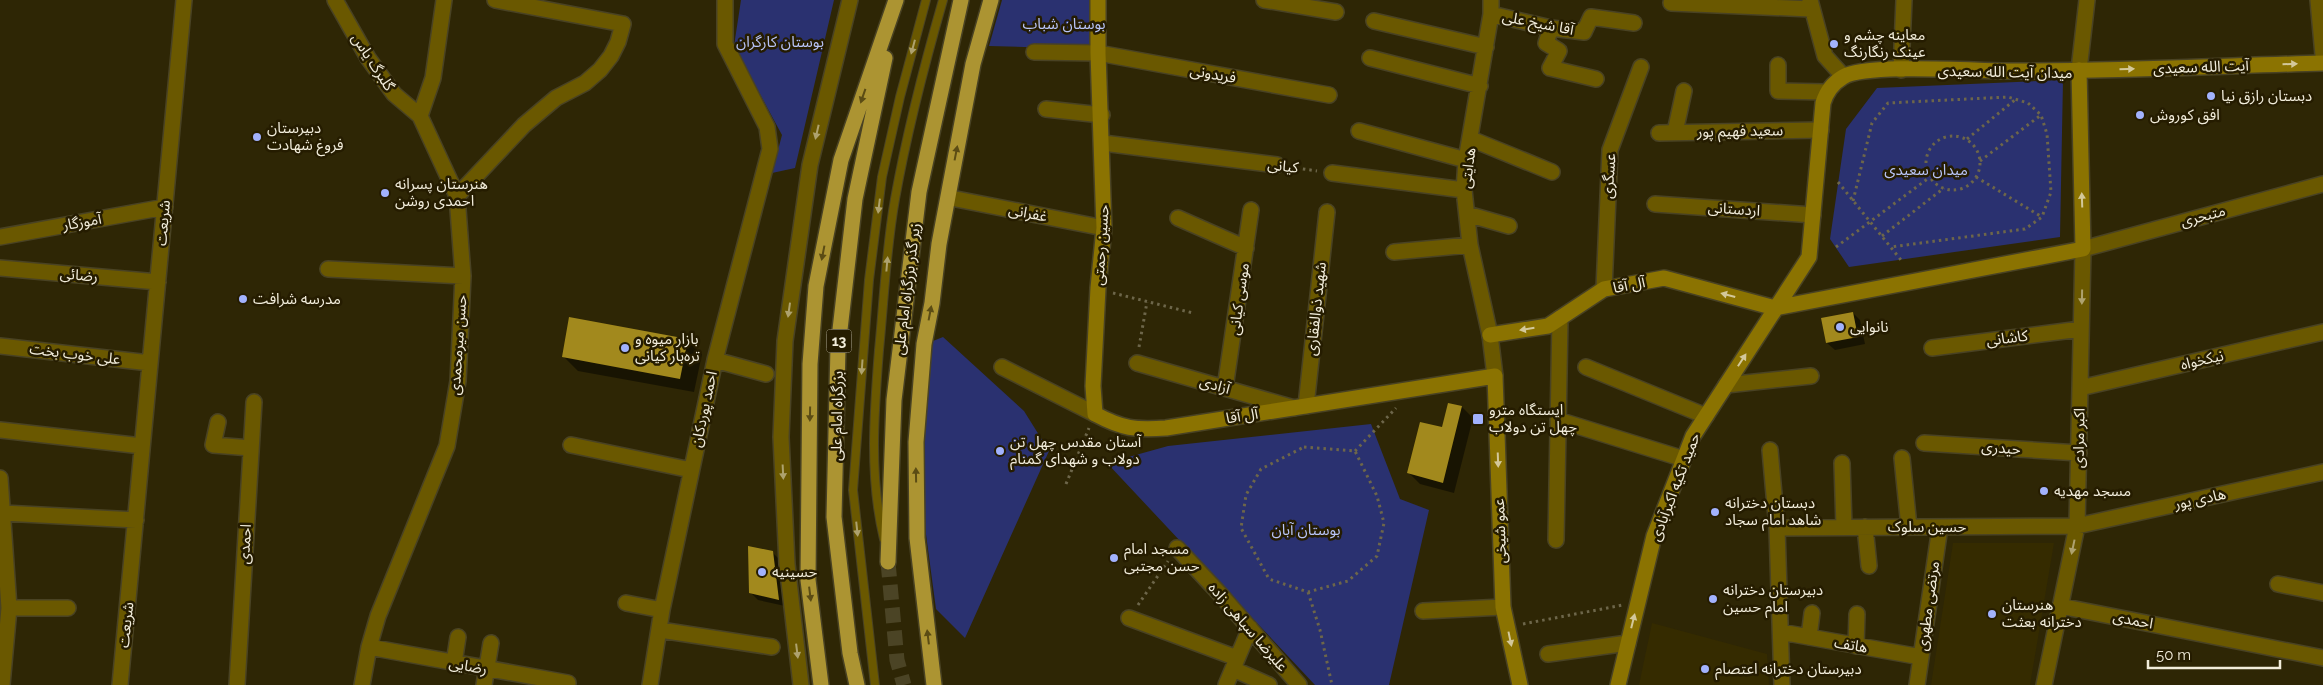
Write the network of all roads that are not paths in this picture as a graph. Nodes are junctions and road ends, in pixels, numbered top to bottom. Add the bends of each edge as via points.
1 (184, 0) edge
2 (335, 0) edge
3 (444, 0) edge
4 (495, 0) edge
5 (725, 0) edge
6 (850, 0) edge
7 (897, 0) edge
8 (926, 0) edge
9 (942, 0) edge
10 (961, 0) edge
11 (991, 0) edge
12 (1098, 0) edge
13 (1264, 0) edge
14 (1904, 0) edge
15 (2087, 0) edge
16 (2318, 0) edge
17 (1671, 2) dead end
18 (1811, 5) edge
19 (1491, 7) edge
20 (1336, 12) dead end
21 (1374, 21) dead end
22 (1634, 23) dead end
23 (1551, 28) junction
24 (1486, 47) junction
25 (1034, 52) dead end
26 (1098, 53) junction
27 (2323, 55) edge
28 (1370, 58) dead end
29 (2323, 63) edge
30 (1778, 65) dead end
31 (1642, 67) dead end
32 (1901, 70) junction
33 (2078, 70) junction
34 (1843, 76) junction
35 (1596, 79) dead end
36 (1480, 86) junction
37 (1684, 91) dead end
38 (1827, 92) junction
39 (1329, 94) dead end
40 (1046, 109) dead end
41 (1102, 115) junction
42 (420, 116) junction
43 (1821, 130) junction
44 (1360, 131) dead end
45 (1675, 132) junction
46 (1659, 133) dead end
47 (1472, 139) junction
48 (1102, 142) junction
49 (1466, 160) junction
50 (1278, 166) road end
51 (1552, 172) dead end
52 (1332, 173) road end
53 (2323, 184) edge
54 (1464, 190) junction
55 (457, 196) junction
56 (952, 198) dead end
57 (1655, 204) dead end
58 (165, 207) junction
59 (1251, 210) dead end
60 (1327, 212) dead end
61 (1467, 214) junction
62 (1813, 215) junction
63 (1178, 218) dead end
64 (1509, 226) dead end
65 (1104, 228) junction
66 (0, 237) edge
67 (1470, 244) junction
68 (1246, 248) junction
69 (2083, 249) junction
70 (1394, 252) dead end
71 (0, 268) edge
72 (328, 268) dead end
73 (463, 276) junction
74 (158, 282) junction
75 (1604, 289) junction
76 (1775, 308) junction
77 (1560, 318) junction
78 (2081, 329) junction
79 (2323, 332) edge
80 (1490, 335) junction
81 (0, 346) edge
82 (1932, 348) dead end
83 (715, 360) junction
84 (1137, 362) road end
85 (150, 363) junction
86 (1002, 367) dead end
87 (1586, 367) dead end
88 (766, 374) dead end
89 (1495, 376) junction
90 (1811, 376) dead end
91 (1726, 385) junction
92 (1226, 388) junction
93 (2080, 388) junction
94 (254, 402) dead end
95 (1300, 407) junction
96 (1096, 414) junction
97 (1706, 416) junction
98 (1558, 420) junction
99 (218, 422) dead end
100 (0, 430) edge
101 (1924, 443) dead end
102 (571, 445) dead end
103 (142, 446) junction
104 (251, 448) junction
105 (1770, 450) dead end
106 (2079, 453) junction
107 (1902, 458) dead end
108 (1684, 459) junction
109 (1842, 464) dead end
110 (691, 470) junction
111 (2323, 472) edge
112 (0, 478) edge
113 (3, 513) junction
114 (136, 520) junction
115 (2077, 526) junction
116 (1844, 527) junction
117 (1865, 527) junction
118 (1909, 527) junction
119 (1940, 527) junction
120 (1777, 528) junction
121 (1556, 540) dead end
122 (1177, 548) road end
123 (3, 551) edge
124 (888, 558) joint
125 (1869, 566) dead end
126 (2278, 584) dead end
127 (2323, 593) edge
128 (626, 603) dead end
129 (2060, 606) junction
130 (1503, 607) junction
131 (9, 608) junction
132 (68, 608) dead end
133 (662, 610) junction
134 (1423, 611) dead end
135 (1812, 614) dead end
136 (1857, 614) dead end
137 (1129, 618) road end
138 (1250, 628) junction
139 (4, 629) edge
140 (660, 630) junction
141 (1780, 632) junction
142 (458, 637) dead end
143 (1809, 638) junction
144 (491, 643) dead end
145 (1628, 643) junction
146 (1856, 646) junction
147 (369, 647) junction
148 (772, 647) dead end
149 (1548, 654) dead end
150 (1921, 657) junction
151 (2323, 658) edge
152 (454, 663) junction
153 (1235, 663) junction
154 (488, 669) junction
155 (1285, 670) junction
156 (568, 683) dead end
157 (2, 685) edge
158 (120, 685) edge
159 (237, 685) edge
160 (362, 685) edge
161 (484, 685) edge
162 (650, 685) edge
163 (801, 685) edge
164 (821, 685) edge
165 (857, 685) edge
166 (875, 685) edge
167 (934, 685) edge
168 (1226, 685) edge
169 (1269, 685) edge
170 (1280, 685) edge
171 (1299, 685) edge
172 (1520, 685) edge
173 (1618, 685) edge
174 (1782, 685) edge
175 (1917, 685) edge
176 (2044, 685) edge

1 - 58 street, شریعت
2 - 42 street, گلبرگ یاس via 368,58 394,94
3 - 42 street via 433,78
4 - 55 street via 623,24 618,42 600,70 585,83 556,98 524,125
5 - 83 street, احمد پوردکان via 725,44 770,136 770,149
6 -> 163 street via 810,165 784,341 782,457 787,564
7 -> 164 highway via 841,160 816,286 810,364 808,580
7 - 165 highway, بزرگراه امام علی / 13 via 854,198 838,347 834,517 850,653
8 -> 166 lane via 882,177 869,280 853,490
124 -> 9 lane via 873,473 887,257 912,110
10 - 124 highway, زیر گذر بزرگراه امام علی via 917,202 894,400
167 -> 11 highway via 917,538 917,432 924,344 973,64
12 - 26 main road, حسین رحمتی
13 - 20 street
14 - 32 street
15 - 33 street
16 - 27 street
17 - 18 street
18 - 34 street via 1825,56
19 - 23 street, آقا شیخ علی
19 - 24 street, هدایتی
21 - 24 street
22 - 23 street, آقا شیخ علی via 1591,17 1584,32
23 - 35 street via 1546,43 1559,52 1550,68
24 - 36 street, هدایتی
25 - 26 street, فریدونی
26 - 39 street, فریدونی
26 - 41 main road, حسین رحمتی
28 - 36 street
33 -> 29 main road, آیت الله سعیدی
30 - 38 street via 1778,91
31 - 75 street, عسگری via 1610,150
32 - 33 main road, میدان آیت الله سعیدی
32 - 34 main road, میدان آیت الله سعیدی
69 -> 33 main road, میدان آیت الله سعیدی
34 - 38 main road
36 - 47 street, هدایتی
37 - 45 street
38 - 43 main road
40 - 41 street
41 - 48 main road, حسین رحمتی
42 - 55 street, حسن میرمحمدی
43 - 45 street, سعید فهیم پور
43 - 62 main road
44 - 49 street
45 - 46 street, سعید فهیم پور
47 - 49 street, هدایتی
47 - 51 street
48 - 50 street, کیانی
48 - 65 main road, حسین رحمتی
49 - 54 street, هدایتی
52 - 54 street
53 - 69 street, متبحری
54 - 61 street, هدایتی
55 - 73 street, حسن میرمحمدی
56 - 65 street, غفرانی
57 - 62 street, اردستانی
58 - 66 street, آموزگار
58 - 74 street, شریعت
59 - 68 street, موسی کیانی
60 - 95 street, شهید ذوالفقاری
61 - 64 street
61 - 67 street, هدایتی
62 - 76 main road via 1809,257
63 - 68 street
65 - 96 main road, حسین رحمتی via 1093,386
67 - 70 street
67 - 80 street, هدایتی
68 - 92 street, موسی کیانی
69 - 76 main road
69 -> 78 street, اکبر مرادی
71 - 74 street, رضائی
72 - 73 street
73 - 147 street, حسن میرمحمدی via 458,381 447,446 378,616
74 - 85 street, شریعت
76 -> 75 main road, آل آقا via 1664,278
75 - 77 main road, آل آقا
91 -> 76 main road, حمید تکیه اکبرآبادی
77 -> 80 main road, آل آقا via 1548,326
77 - 98 street
78 - 82 street, کاشانی
78 - 93 street, اکبر مرادی
79 - 93 street, نیکخواه
80 - 89 street, هدایتی
81 - 85 street, علی خوب بخت
83 - 88 street
83 - 110 street, احمد پوردکان
84 - 92 street, آزادی
85 - 103 street, شریعت
86 - 96 street, آل آقا
87 - 97 street
89 - 95 main road, آل آقا
89 -> 130 main road, عمو شیخی
90 - 91 street
91 - 97 main road, حمید تکیه اکبرآبادی
92 - 95 street, آزادی
93 - 106 street, اکبر مرادی
94 - 104 street, احمدی
95 - 96 main road, آل آقا via 1136,430
97 - 108 main road, حمید تکیه اکبرآبادی
98 - 108 street
98 - 121 street
99 - 104 street via 213,445
100 - 103 street
101 - 106 street, حیدری
102 - 110 street
103 - 114 street, شریعت
104 - 159 street, احمدی
105 - 120 street
106 - 115 street, اکبر مرادی
107 - 118 street
145 -> 108 main road, حمید تکیه اکبرآبادی via 1654,536
109 - 116 street
110 - 133 street, احمد پوردکان
111 - 115 street, هادی پور
112 - 113 street
113 - 114 street
113 - 123 street
114 - 158 street, شریعت
115 - 119 street, حسین سلوک
115 -> 129 street, اکبر مرادی
116 - 117 street, حسین سلوک
116 - 120 street, حسین سلوک
117 - 118 street, حسین سلوک
117 - 125 street
118 - 119 street, حسین سلوک
119 - 150 street, مرتضی مطهری
120 - 141 street
122 - 138 street, علیرضا سپاهی زاده
123 - 131 street
126 - 127 street
128 - 133 street
129 - 151 street, احمدی
129 - 176 street, اکبر مرادی
130 - 134 street
130 -> 172 main road, عمو شیخی
131 - 132 street
131 - 139 street
133 - 140 street, احمد پوردکان
135 - 143 street
136 - 146 street
137 - 153 street
138 - 153 street
138 - 155 street, علیرضا سپاهی زاده
139 - 157 street
140 - 148 street
140 - 162 street, احمد پوردکان
141 - 143 street, هاتف
141 - 174 street
142 - 152 street
143 - 146 street, هاتف
144 - 154 street
145 - 149 street
145 - 173 main road, حمید تکیه اکبرآبادی
146 - 150 street, هاتف
147 - 152 street, رضایی
147 - 160 street, حسن میرمحمدی
150 - 175 street, مرتضی مطهری
152 - 154 street, رضایی
153 - 168 street
153 - 169 street
154 - 156 street, رضایی
154 - 161 street
155 - 170 street
155 - 171 street, علیرضا سپاهی زاده

